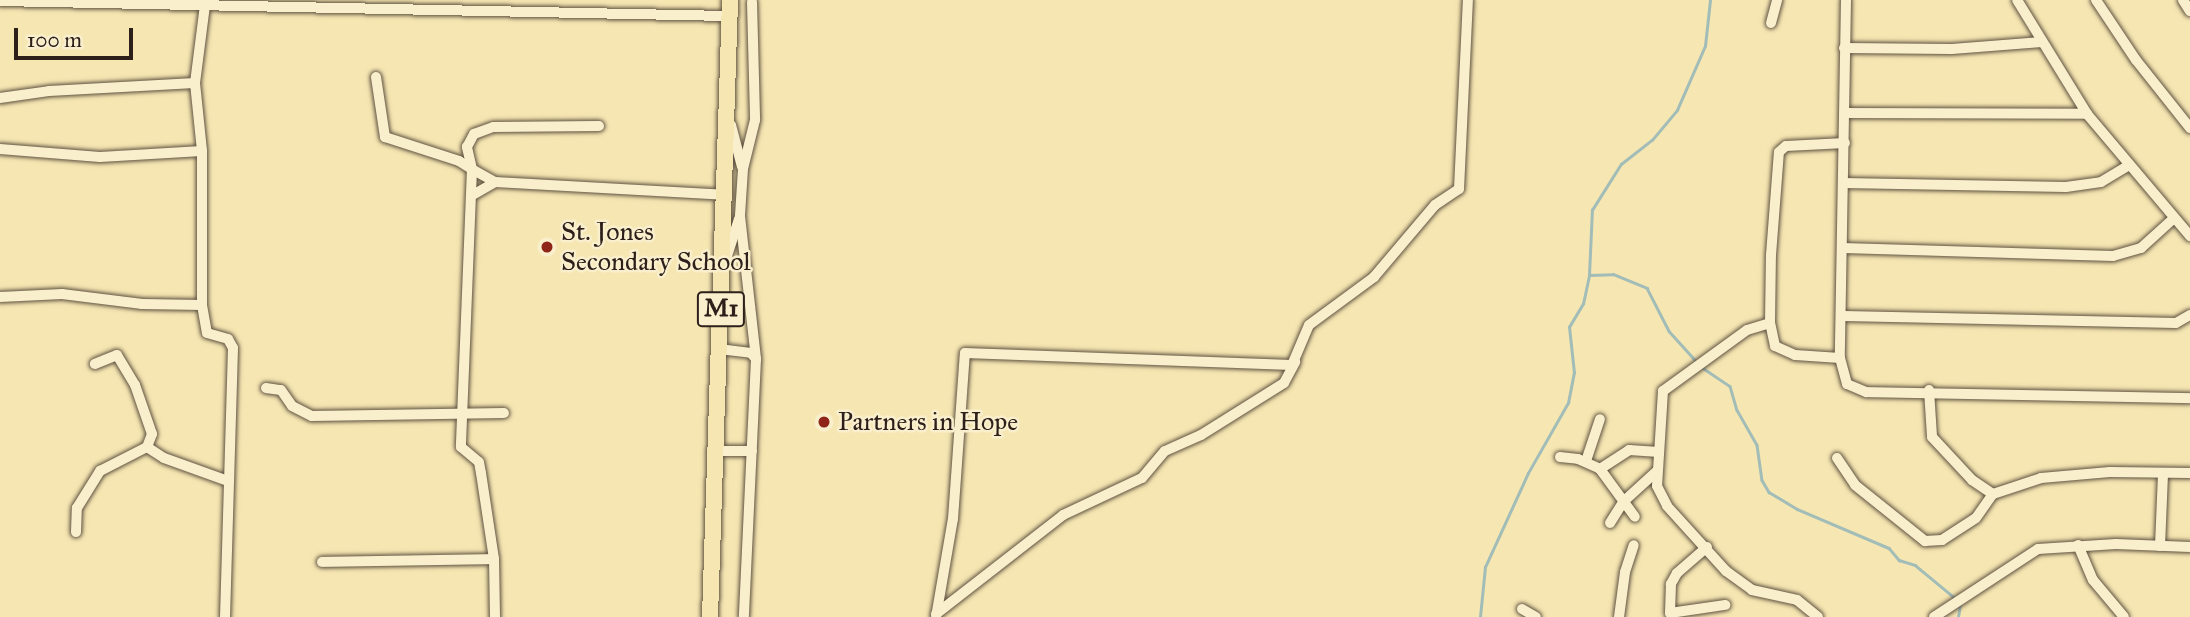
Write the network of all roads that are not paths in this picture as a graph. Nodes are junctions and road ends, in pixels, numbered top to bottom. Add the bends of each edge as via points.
1 (1468, 0) edge
2 (1777, 0) edge
3 (1846, 0) edge
4 (2017, 0) edge
5 (2096, 0) edge
6 (2183, 0) edge
7 (0, 1) edge
8 (752, 1) edge
9 (377, 4) edge
10 (435, 4) edge
11 (205, 5) junction
12 (497, 5) edge
13 (730, 8) edge
14 (2190, 11) edge
15 (1771, 23) dead end
16 (2042, 43) junction
17 (1844, 48) junction
18 (376, 77) dead end
19 (195, 83) junction
20 (0, 98) edge
21 (727, 102) junction
22 (1845, 113) junction
23 (2087, 114) junction
24 (599, 126) dead end
25 (2190, 128) edge
26 (1845, 143) junction
27 (0, 149) edge
28 (202, 151) junction
29 (2129, 165) junction
30 (472, 169) junction
31 (743, 169) junction
32 (495, 182) junction
33 (1843, 183) junction
34 (724, 195) junction
35 (471, 196) junction
36 (740, 216) junction
37 (2173, 219) junction
38 (2190, 236) edge
39 (1843, 248) junction
40 (722, 276) junction
41 (0, 298) edge
42 (202, 305) junction
43 (2190, 315) edge
44 (1844, 316) junction
45 (1770, 323) junction
46 (719, 349) junction
47 (1840, 358) junction
48 (756, 359) junction
49 (1294, 362) junction
50 (95, 365) dead end
51 (266, 388) dead end
52 (1929, 390) junction
53 (2190, 398) edge
54 (461, 412) junction
55 (504, 413) dead end
56 (1600, 419) dead end
57 (147, 447) junction
58 (716, 451) junction
59 (752, 451) junction
60 (1659, 452) junction
61 (1560, 457) dead end
62 (1837, 458) dead end
63 (1586, 461) junction
64 (1600, 469) junction
65 (1657, 471) junction
66 (2164, 473) junction
67 (2190, 473) edge
68 (228, 481) junction
69 (1993, 494) junction
70 (1623, 502) junction
71 (1635, 517) dead end
72 (1610, 523) dead end
73 (76, 532) dead end
74 (1634, 545) dead end
75 (2078, 545) junction
76 (2160, 546) junction
77 (2190, 547) edge
78 (1707, 548) junction
79 (494, 559) junction
80 (322, 562) dead end
81 (1725, 605) dead end
82 (1522, 609) dead end
83 (936, 616) edge
84 (225, 617) edge
85 (495, 617) edge
86 (710, 617) edge
87 (744, 617) edge
88 (1536, 617) edge
89 (1619, 617) edge
90 (1818, 617) edge
91 (1934, 617) edge
92 (2124, 617) edge

1 - 49 street via 1459,189 1435,205 1374,277 1309,325
2 - 15 street
3 - 17 street
4 - 16 street
5 - 25 street
6 - 14 street
7 - 11 street
8 - 13 street
8 - 31 street via 755,120
9 - 10 street
9 - 11 street
10 - 12 street
11 - 19 street
12 - 13 street
13 - 21 highway, M1
16 - 17 street via 1952,49
16 - 23 street
17 - 22 street
18 - 30 street via 385,137
19 - 20 street
19 - 28 street
21 - 31 street
21 - 34 highway, M1
22 - 23 street
22 - 26 street
23 - 29 street
24 - 30 street via 542,124 482,130 467,147
26 - 33 street
26 - 45 street via 1786,146 1779,152
27 - 28 street via 100,157
28 - 42 street
29 - 33 street via 2101,182 2066,187
29 - 37 street
30 - 32 street
30 - 35 street
31 - 36 street
32 - 34 street
32 - 35 street
33 - 39 street
34 - 40 highway, M1
35 - 54 street
36 - 40 street
36 - 48 street
37 - 38 street
37 - 39 street via 2141,248 2113,256
39 - 44 street
40 - 46 highway, M1
41 - 42 street via 62,294 142,304
42 - 68 street via 207,333 228,339 233,348
43 - 44 street via 2176,323
44 - 47 street
45 - 47 street via 1779,350
45 - 60 street via 1747,330 1663,391
46 - 48 street via 751,354
46 - 58 highway, M1
47 - 52 street via 1847,384 1858,391
48 - 59 street
49 - 83 street via 1284,383 1201,435 1165,450 1142,478 1063,515
49 - 83 street via 1289,366 965,353 953,519
50 - 57 street via 117,355 151,428
51 - 54 street via 281,390 292,406 312,416
52 - 53 street
52 - 69 street via 1932,437 1972,480
54 - 55 street
54 - 79 street via 461,447 479,462
56 - 63 street
57 - 68 street via 164,458
57 - 73 street via 100,471 77,508
58 - 59 street
58 - 86 highway, M1
59 - 87 street
60 - 64 street via 1629,450
60 - 65 street
61 - 63 street
62 - 69 street via 1855,485 1925,541 1942,540 1976,518
63 - 64 street
64 - 70 street
65 - 70 street
65 - 78 street via 1662,500
66 - 67 street
66 - 69 street via 2041,478
66 - 76 street
68 - 84 street
70 - 71 street
70 - 72 street
74 - 89 street
75 - 76 street
75 - 91 street via 2028,553 1978,592
75 - 92 street via 2093,580
76 - 77 street
78 - 81 street via 1676,573 1668,597 1670,613
78 - 90 street via 1752,590 1797,600
79 - 80 street
79 - 85 street
82 - 88 street

